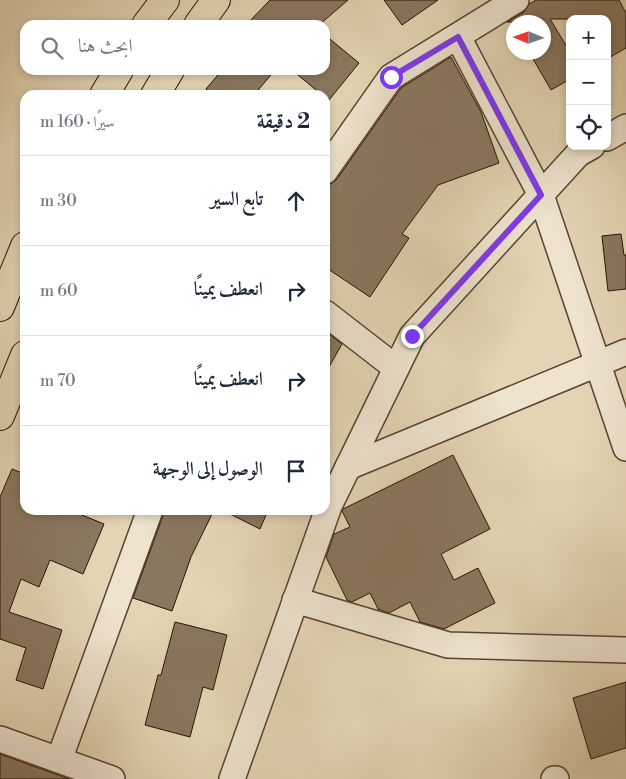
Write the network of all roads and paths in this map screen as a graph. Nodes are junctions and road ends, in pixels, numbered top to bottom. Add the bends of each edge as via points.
1 (165, 0) edge
2 (216, 0) edge
3 (516, 0) edge
4 (150, 20) edge
5 (202, 20) edge
6 (458, 37) junction
7 (117, 75) edge
8 (167, 75) edge
9 (107, 90) edge
10 (158, 90) edge
11 (626, 128) edge
12 (611, 136) edge
13 (585, 150) edge
14 (330, 164) edge
15 (541, 195) junction
16 (20, 258) edge
17 (0, 307) edge
18 (330, 317) edge
19 (626, 352) edge
20 (598, 363) junction
21 (20, 367) edge
22 (396, 368) junction
23 (0, 416) edge
24 (626, 448) edge
25 (348, 467) junction
26 (330, 500) edge
27 (148, 515) edge
28 (324, 515) edge
29 (295, 600) junction
30 (626, 650) edge
31 (0, 739) edge
32 (59, 760) junction
33 (112, 779) edge
34 (232, 779) edge

1 - 4 main road
2 - 5 main road
3 - 6 street
6 - 14 street via 391,77
6 - 15 street
7 - 9 main road
8 - 10 main road
11 - 12 street
13 - 15 street
15 - 20 street
15 - 22 street via 412,336
16 - 17 main road
18 - 22 street
19 - 20 street
20 - 24 street
20 - 25 street
21 - 23 main road
22 - 25 street
25 - 26 street
27 - 32 street
28 - 29 street
29 - 30 street via 448,645
29 - 34 street
31 - 32 street
32 - 33 street

